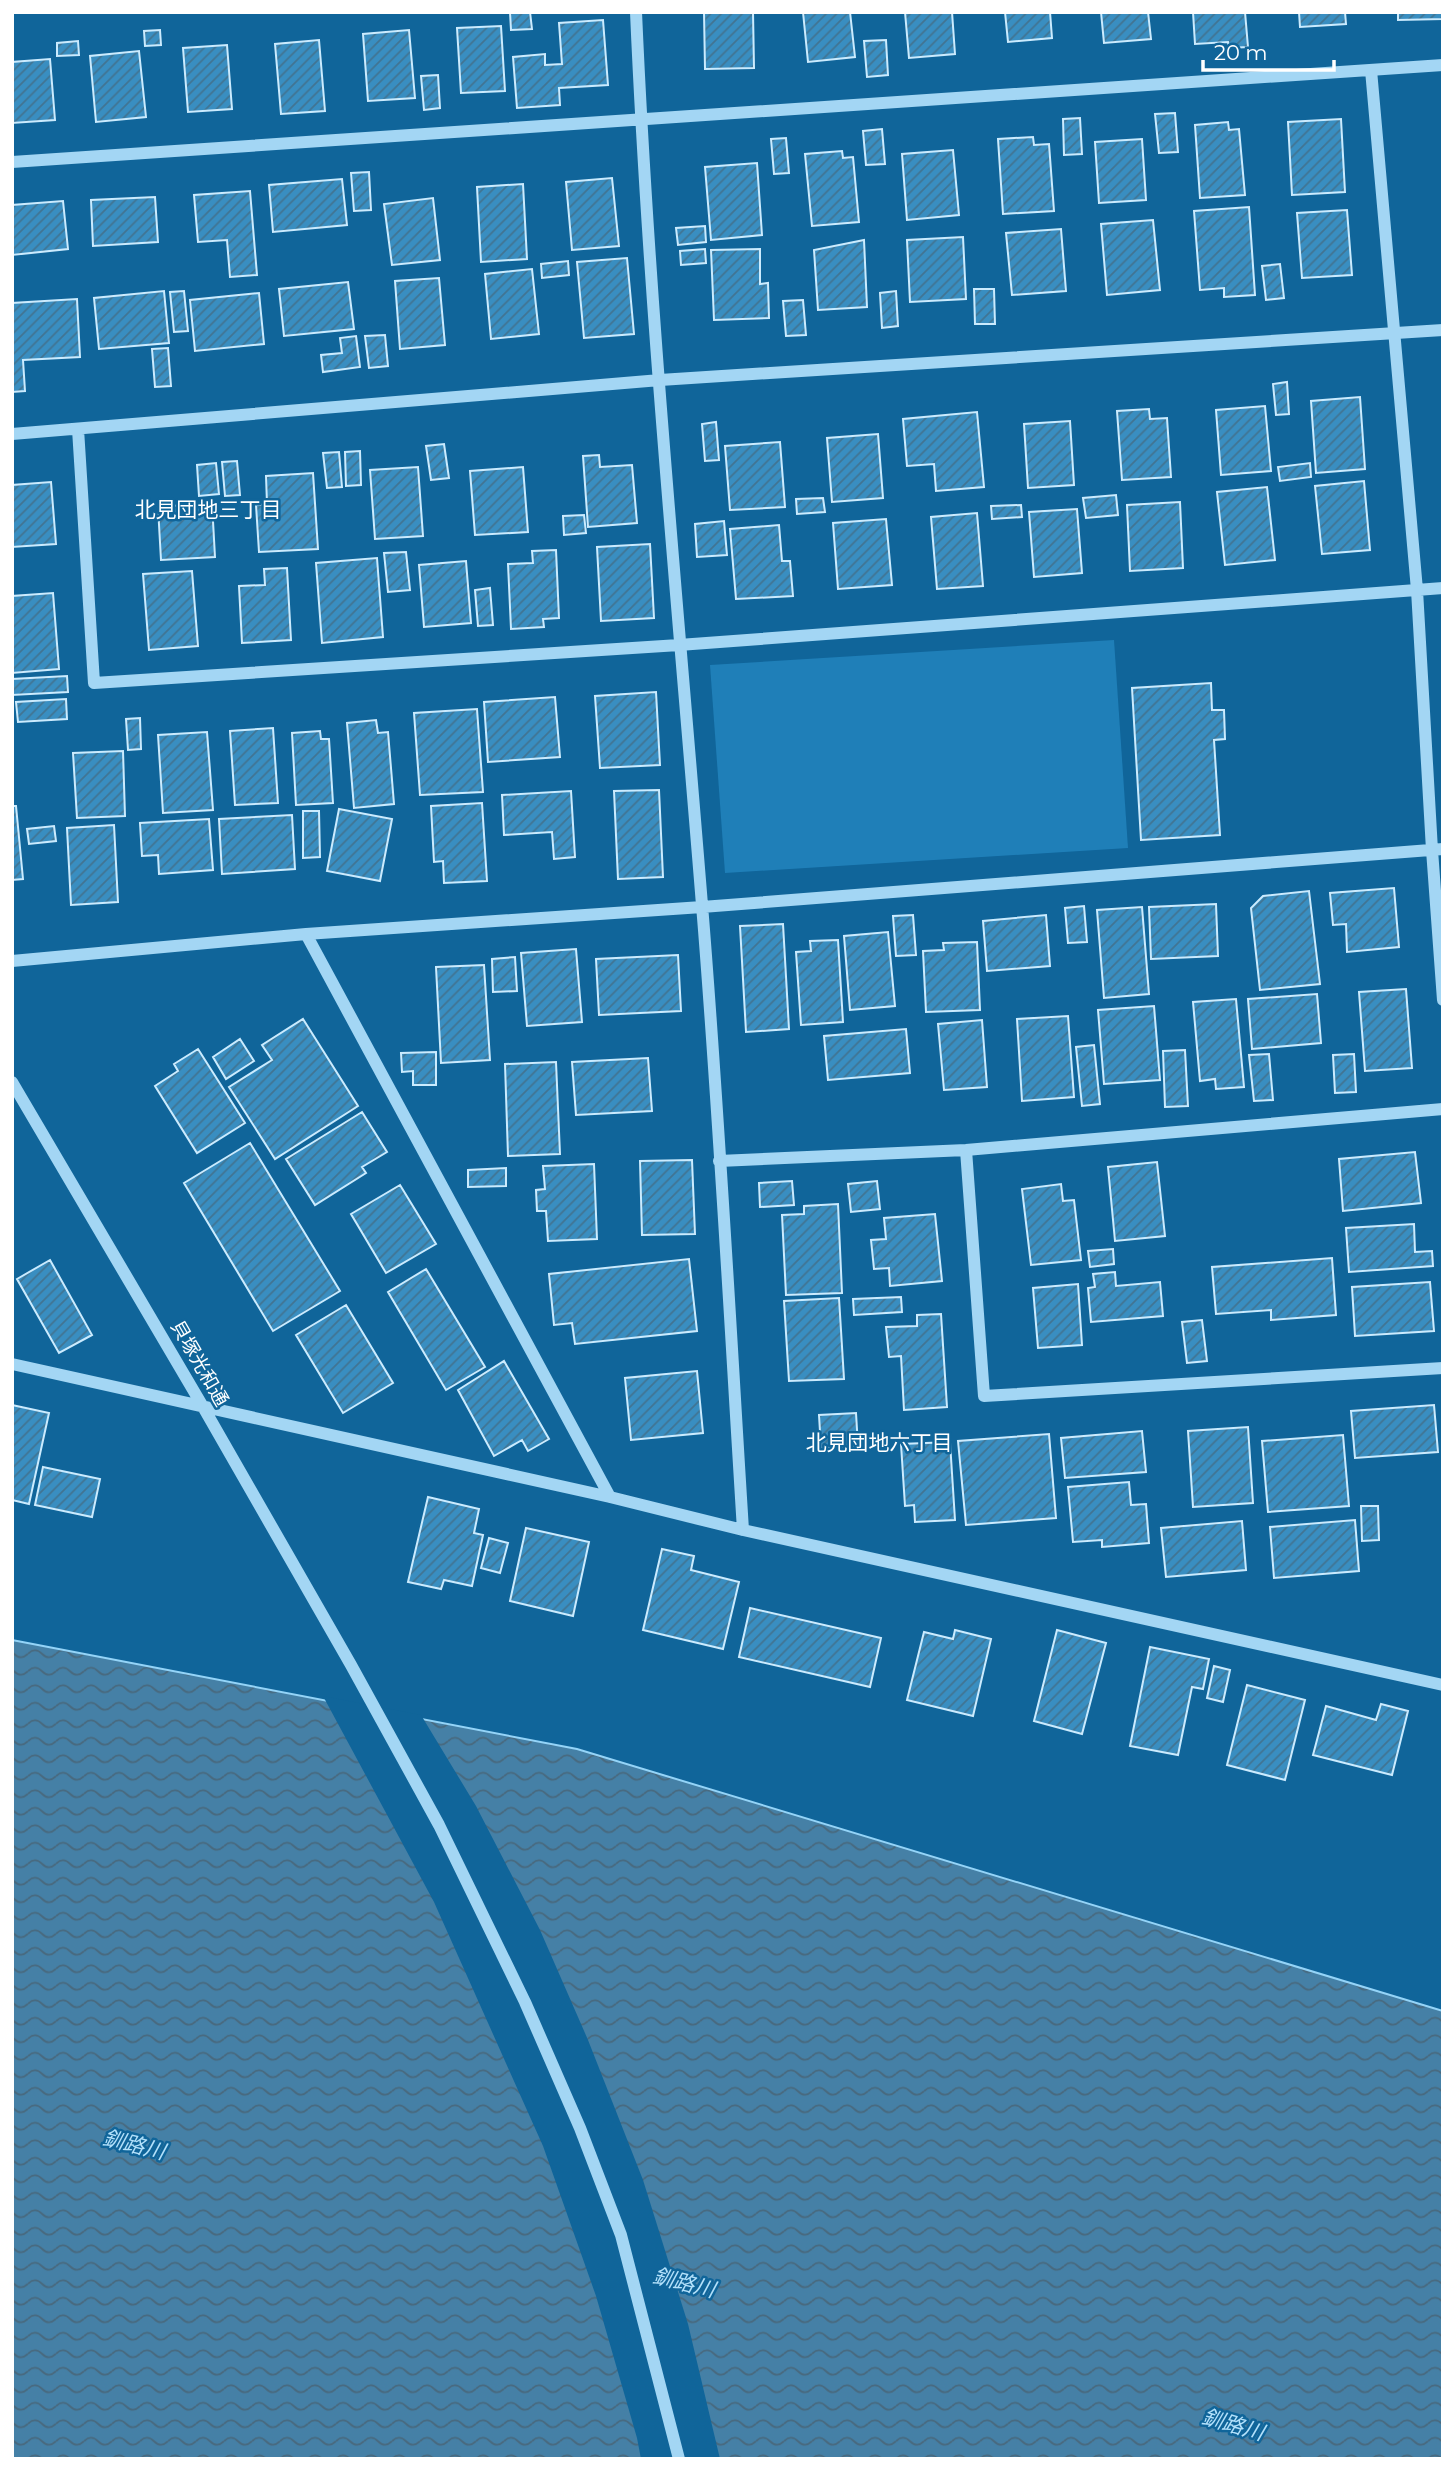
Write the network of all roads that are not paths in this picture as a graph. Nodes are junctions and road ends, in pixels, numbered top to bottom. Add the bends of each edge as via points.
1 (636, 12) edge
2 (1443, 65) edge
3 (1371, 70) junction
4 (640, 121) junction
5 (12, 163) edge
6 (1443, 330) edge
7 (1394, 334) junction
8 (660, 380) junction
9 (78, 429) junction
10 (12, 433) edge
11 (1443, 588) edge
12 (1417, 590) junction
13 (679, 645) junction
14 (1437, 849) edge
15 (702, 906) junction
16 (306, 934) junction
17 (12, 961) edge
18 (1443, 1000) edge
19 (12, 1082) edge
20 (1443, 1109) edge
21 (966, 1150) junction
22 (719, 1161) junction
23 (12, 1364) edge
24 (1443, 1368) edge
25 (202, 1405) junction
26 (610, 1497) junction
27 (743, 1530) junction
28 (1443, 1685) edge
29 (679, 2459) edge

1 - 4 street
2 - 3 street
3 - 4 street
3 - 7 street
4 - 5 street
4 - 8 street
6 - 7 street
7 - 8 street
7 - 12 street
8 - 9 street
8 - 13 street
9 - 10 street
9 - 13 street via 94,683
11 - 12 street
12 - 13 street
12 - 14 street
13 - 15 street
14 - 15 street
14 - 18 street
15 - 16 street
15 - 22 street
16 - 17 street
16 - 26 street
19 - 25 street, 貝塚光和通
20 - 21 street
21 - 22 street
21 - 24 street via 984,1396
22 - 27 street
23 - 25 street
25 - 26 street
25 - 29 street, 貝塚光和通 via 439,1825 525,2002 621,2235
26 - 27 street
27 - 28 street

